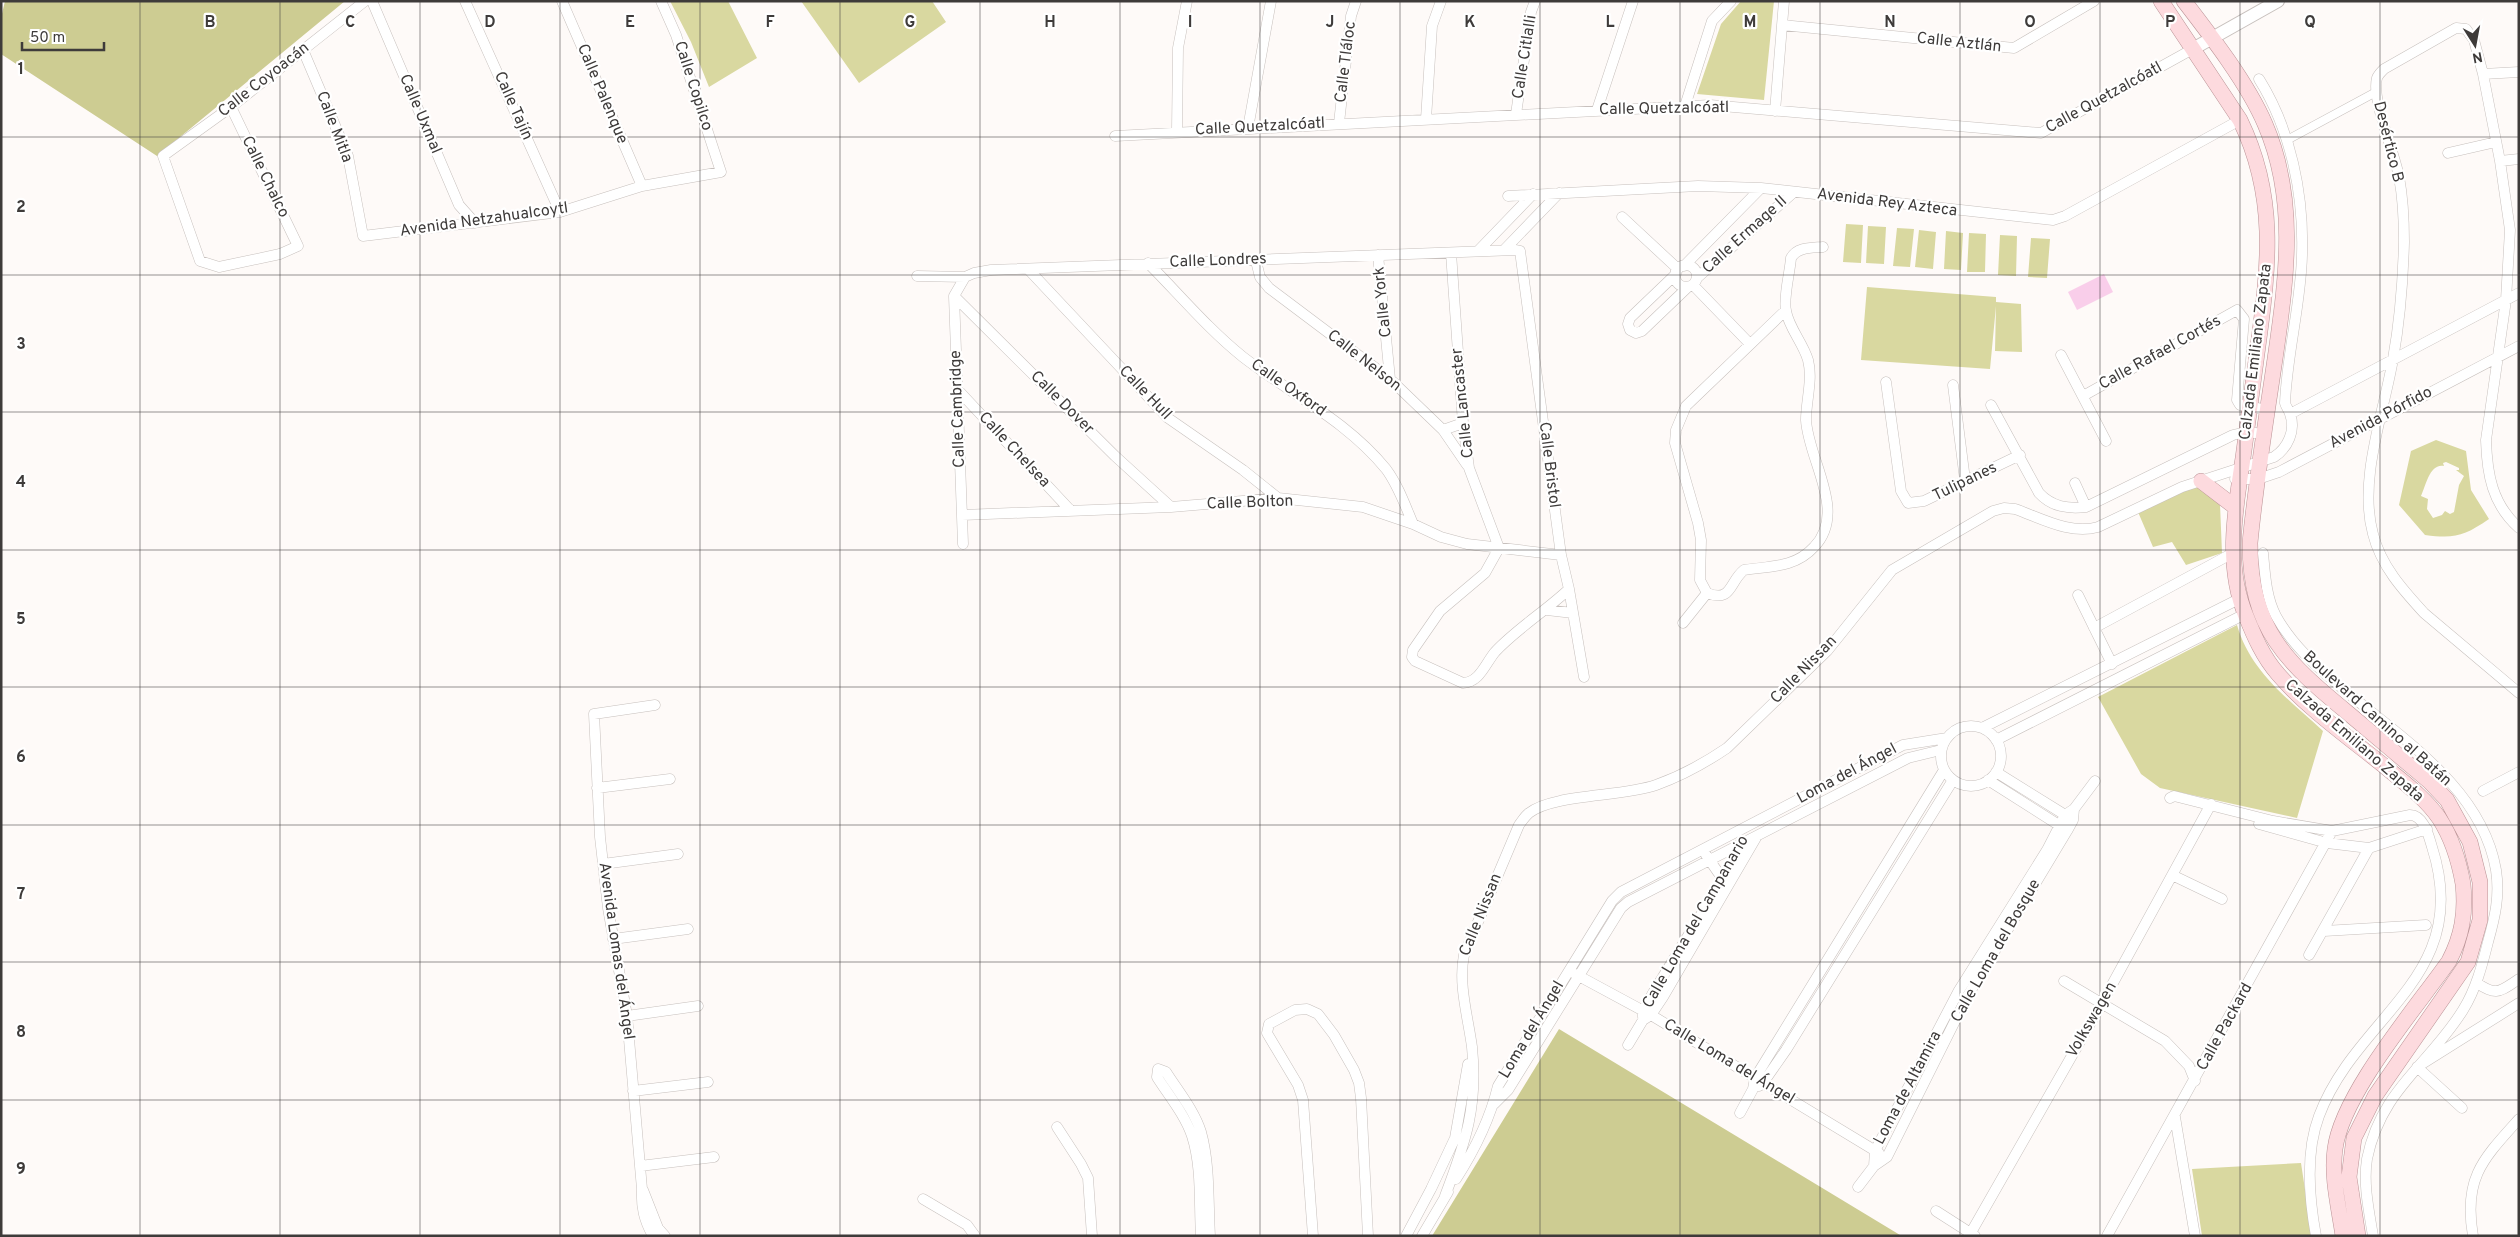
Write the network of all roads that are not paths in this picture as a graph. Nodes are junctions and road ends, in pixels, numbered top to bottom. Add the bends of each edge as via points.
1 (365, 1) edge
2 (372, 1) edge
3 (465, 1) edge
4 (562, 1) edge
5 (661, 1) edge
6 (1187, 1) edge
7 (1271, 1) edge
8 (1356, 1) edge
9 (1441, 1) edge
10 (1536, 1) edge
11 (1633, 1) edge
12 (1731, 1) edge
13 (1784, 1) edge
14 (2094, 1) edge
15 (2161, 1) edge
16 (2184, 1) edge
17 (2278, 1) edge
18 (1782, 25) junction
19 (2212, 38) junction
20 (302, 50) junction
21 (2192, 50) junction
22 (2519, 72) edge
23 (2483, 74) junction
24 (2259, 79) dead end
25 (2376, 92) junction
26 (1685, 106) junction
27 (231, 107) junction
28 (1597, 110) junction
29 (1775, 110) junction
30 (1516, 114) junction
31 (1426, 119) junction
32 (2240, 120) junction
33 (1339, 123) junction
34 (1248, 128) junction
35 (1177, 131) junction
36 (1115, 136) dead end
37 (2286, 140) junction
38 (2496, 142) junction
39 (2448, 153) dead end
40 (2519, 159) edge
41 (2500, 161) junction
42 (721, 172) joint
43 (642, 186) junction
44 (1761, 188) junction
45 (1794, 192) junction
46 (1559, 193) junction
47 (1533, 194) junction
48 (1508, 196) dead end
49 (560, 212) junction
50 (1622, 217) dead end
51 (475, 223) junction
52 (363, 236) joint
53 (1823, 247) dead end
54 (1504, 250) junction
55 (1478, 251) junction
56 (1520, 251) joint
57 (1451, 253) junction
58 (1378, 255) junction
59 (1256, 260) junction
60 (200, 261) joint
61 (1148, 263) junction
62 (1028, 269) junction
63 (1679, 270) junction
64 (917, 276) dead end
65 (965, 277) junction
66 (1693, 283) junction
67 (2519, 293) edge
68 (954, 296) junction
69 (2506, 300) junction
70 (1786, 310) junction
71 (1750, 344) junction
72 (2519, 346) edge
73 (2061, 355) dead end
74 (2499, 356) junction
75 (2393, 360) junction
76 (1390, 379) junction
77 (1886, 382) dead end
78 (1953, 385) dead end
79 (957, 389) junction
80 (2083, 396) junction
81 (1991, 404) dead end
82 (2250, 408) junction
83 (2268, 410) junction
84 (2290, 414) junction
85 (2380, 418) junction
86 (1464, 423) junction
87 (1443, 430) junction
88 (2246, 432) junction
89 (2264, 434) junction
90 (2106, 441) dead end
91 (2020, 455) junction
92 (2260, 462) junction
93 (1470, 468) junction
94 (2240, 474) junction
95 (2208, 479) junction
96 (2258, 479) junction
97 (1965, 480) junction
98 (2075, 483) dead end
99 (1278, 498) junction
100 (1172, 507) junction
101 (2086, 507) junction
102 (2235, 507) junction
103 (1071, 511) junction
104 (962, 514) junction
105 (1412, 524) junction
106 (2519, 528) edge
107 (963, 544) dead end
108 (1499, 548) junction
109 (2234, 553) junction
110 (2263, 553) dead end
111 (1561, 555) junction
112 (1569, 589) junction
113 (1707, 593) junction
114 (2078, 595) dead end
115 (2240, 598) junction
116 (1547, 610) junction
117 (2218, 610) junction
118 (1573, 613) junction
119 (2245, 614) junction
120 (1683, 623) dead end
121 (2226, 624) junction
122 (2094, 628) junction
123 (2112, 664) junction
124 (1584, 677) dead end
125 (2519, 693) edge
126 (655, 705) dead end
127 (1982, 728) junction
128 (1947, 738) junction
129 (1996, 740) junction
130 (1941, 750) junction
131 (1944, 770) junction
132 (1996, 772) junction
133 (2519, 772) edge
134 (670, 779) dead end
135 (1953, 780) junction
136 (1988, 780) junction
137 (2095, 782) dead end
138 (598, 788) junction
139 (2482, 791) dead end
140 (2210, 806) junction
141 (2071, 815) junction
142 (1762, 819) junction
143 (1749, 825) junction
144 (2063, 828) junction
145 (2426, 829) junction
146 (2332, 831) junction
147 (1757, 836) junction
148 (1746, 841) junction
149 (2327, 843) junction
150 (2369, 848) junction
151 (1703, 849) junction
152 (678, 854) dead end
153 (1709, 861) junction
154 (603, 864) junction
155 (2172, 875) junction
156 (1722, 878) junction
157 (2222, 899) dead end
158 (2426, 924) dead end
159 (688, 929) dead end
160 (2324, 931) junction
161 (613, 939) junction
162 (2309, 955) dead end
163 (1569, 970) junction
164 (1580, 977) junction
165 (2519, 979) edge
166 (2064, 980) dead end
167 (2477, 983) junction
168 (2519, 1003) edge
169 (2102, 1004) junction
170 (698, 1006) dead end
171 (1646, 1015) junction
172 (627, 1016) junction
173 (1628, 1045) dead end
174 (1472, 1049) junction
175 (2417, 1067) junction
176 (1759, 1080) junction
177 (708, 1082) dead end
178 (2195, 1082) junction
179 (633, 1091) junction
180 (1493, 1105) junction
181 (2462, 1108) dead end
182 (1740, 1113) dead end
183 (2175, 1117) junction
184 (2519, 1119) edge
185 (1057, 1127) dead end
186 (1875, 1151) junction
187 (714, 1157) dead end
188 (1887, 1157) junction
189 (640, 1166) junction
190 (1874, 1166) junction
191 (1858, 1187) dead end
192 (642, 1189) junction
193 (1431, 1189) junction
194 (1446, 1196) junction
195 (923, 1199) dead end
196 (1936, 1211) dead end
197 (1972, 1235) edge
198 (653, 1236) edge
199 (665, 1236) edge
200 (975, 1236) edge
201 (1092, 1236) edge
202 (1201, 1236) edge
203 (1210, 1236) edge
204 (1313, 1236) edge
205 (1368, 1236) edge
206 (1406, 1236) edge
207 (1422, 1236) edge
208 (2107, 1236) edge
209 (2196, 1236) edge
210 (2316, 1236) edge
211 (2343, 1236) edge
212 (2358, 1236) edge
213 (2373, 1236) edge
214 (2473, 1236) edge

1 - 20 street, Calle Coyoacán
2 - 51 street, Calle Uxmal via 460,204
3 - 49 street, Calle Tajín
4 - 43 street, Calle Palenque
5 - 42 street, Calle Copilco via 676,35
6 - 35 street via 1178,48
7 - 34 street
8 - 33 street, Calle Tláloc
9 - 31 street via 1432,26
10 - 30 street, Calle Citlalli via 1531,12
11 - 28 street
12 - 26 street via 1712,21
13 - 18 street
14 - 18 street, Calle Aztlán via 2014,48
15 - 21 main road, Calzada Emiliano Zapata
16 - 19 main road, Calzada Emiliano Zapata
17 - 19 street
18 - 29 street
19 - 21 street
19 - 83 main road, Calzada Emiliano Zapata via 2265,124 2280,171 2286,206 2287,274
20 - 27 street, Calle Coyoacán
20 - 52 street, Calle Mitla via 348,156
21 - 29 street, Calle Quetzalcóatl via 2040,133
21 - 32 main road, Calzada Emiliano Zapata
22 - 23 street
23 - 25 street, Desértico B via 2474,40 2466,29 2456,28 2384,69 2377,77
23 - 38 street
24 - 37 street via 2272,100
25 - 37 street
25 - 75 street, Desértico B via 2399,177 2404,239 2402,292
26 - 28 street, Calle Quetzalcóatl
26 - 29 street, Calle Quetzalcóatl via 1710,104
27 - 60 street, Calle Coyoacán via 163,156
27 - 60 street, Calle Chalco via 298,246 280,254 219,267
28 - 30 street, Calle Quetzalcóatl
30 - 31 street, Calle Quetzalcóatl
31 - 33 street, Calle Quetzalcóatl
32 - 45 street, Avenida Rey Azteca via 2053,220
32 - 82 main road, Calzada Emiliano Zapata via 2260,172 2268,222 2266,285
33 - 34 street, Calle Quetzalcóatl
34 - 35 street, Calle Quetzalcóatl
35 - 36 street, Calle Quetzalcóatl
37 - 84 street via 2301,218 2302,255 2285,399
38 - 39 street
38 - 41 street
40 - 41 street
41 - 69 street via 2510,230
42 - 43 street, Avenida Netzahualcoytl
43 - 49 street, Avenida Netzahualcoytl
44 - 45 street, Avenida Rey Azteca
44 - 46 street, Avenida Rey Azteca via 1698,186
44 - 63 street, Calle Ermage II
45 - 66 street, Calle Ermage II
46 - 47 street, Avenida Rey Azteca
46 - 54 street
47 - 48 street, Avenida Rey Azteca
47 - 55 street
49 - 51 street, Avenida Netzahualcoytl
50 - 63 street
51 - 52 street, Avenida Netzahualcoytl
53 - 70 street via 1794,252
54 - 55 street, Calle Londres
54 - 56 street, Calle Londres
55 - 57 street, Calle Londres
56 - 111 street, Calle Bristol
57 - 58 street, Calle Londres
57 - 86 street, Calle Lancaster
58 - 59 street, Calle Londres
58 - 76 street, Calle York
59 - 61 street, Calle Londres
59 - 76 street, Calle Nelson via 1260,276 1268,288
61 - 62 street, Calle Londres
61 - 105 street, Calle Oxford via 1243,357 1328,415 1363,446 1386,470 1399,490
62 - 65 street, Calle Londres via 990,270
62 - 99 street, Calle Hull via 1168,418
63 - 66 street via 1692,268
63 - 66 street via 1679,285
63 - 66 street, Calle Ermage II via 1630,318 1630,330 1642,331
64 - 65 street, Calle Londres
65 - 68 street
66 - 71 street
67 - 69 street
68 - 79 street, Calle Cambridge
68 - 100 street, Calle Dover via 1115,456
69 - 74 street
69 - 75 street
70 - 71 street
70 - 113 street via 1808,361 1806,420 1828,504 1828,519 1816,546 1802,558 1787,564 1744,570 1724,595
71 - 113 street via 1686,406 1676,430 1675,443 1701,540 1700,580
72 - 74 street, Avenida Pórfido
73 - 80 street
74 - 85 street, Avenida Pórfido
74 - 106 street via 2486,440 2487,468 2499,505
75 - 84 street
75 - 85 street, Desértico B
76 - 87 street, Calle Nelson
77 - 97 street, Tulipanes via 1901,491 1908,503 1924,501
78 - 97 street
79 - 103 street, Calle Chelsea
79 - 104 street, Calle Cambridge
80 - 82 street, Calle Rafael Cortés via 2237,310 2244,319 2236,394 2240,405
80 - 90 street
81 - 91 street
82 - 83 street
82 - 88 main road, Calzada Emiliano Zapata
83 - 89 main road, Calzada Emiliano Zapata
84 - 92 street via 2292,431 2286,446 2274,457
85 - 96 street, Avenida Pórfido via 2279,472
85 - 125 street, Desértico B via 2373,451 2370,514 2382,559 2424,613
86 - 87 street
86 - 93 street, Calle Lancaster
87 - 93 street, Calle Nelson
88 - 89 street
88 - 94 main road, Calzada Emiliano Zapata
88 - 101 street via 2233,435
89 - 92 main road, Calzada Emiliano Zapata
91 - 97 street, Tulipanes
91 - 101 street via 2045,500 2071,508
92 - 94 street
92 - 96 main road, Calzada Emiliano Zapata
93 - 108 street, Calle Lancaster
94 - 95 street, Calle Nissan
94 - 96 street, Avenida Pórfido
94 - 102 main road, Calzada Emiliano Zapata
95 - 102 main road
95 - 174 street, Calle Nissan via 2182,487 2087,531 2075,531 2015,509 1993,511 1901,564 1883,578 1826,651 1727,748 1685,773 1655,785 1635,791 1553,802 1528,813 1519,825 1462,964
96 - 212 main road, Calzada Emiliano Zapata via 2250,558 2256,598 2265,624 2282,652 2304,677 2430,782 2447,800 2470,842 2480,882 2480,920 2468,962 2375,1096 2354,1138 2348,1177
98 - 101 street
99 - 100 street, Calle Bolton
99 - 105 street, Calle Bolton via 1363,507
100 - 103 street, Calle Bolton
102 - 109 main road, Calzada Emiliano Zapata
103 - 104 street, Calle Bolton
104 - 107 street, Calle Cambridge
105 - 108 street, Calle Bolton via 1467,544
108 - 111 street, Calle Bolton
108 - 116 street via 1485,574 1440,611 1413,650 1412,657 1463,683 1470,683 1495,652
109 - 115 main road, Calzada Emiliano Zapata
109 - 122 street
110 - 167 street, Boulevard Camino al Batán via 2268,595 2276,616 2290,637 2317,668 2430,762 2460,794 2486,834 2496,870 2498,903
111 - 112 street, Calle Bristol
112 - 116 street
112 - 118 street, Calle Bristol
113 - 120 street
114 - 122 street
115 - 117 street
115 - 119 main road, Calzada Emiliano Zapata
116 - 118 street
117 - 121 street
117 - 123 street
118 - 124 street, Calle Bristol
119 - 121 street
119 - 211 main road, Calzada Emiliano Zapata via 2259,646 2276,672 2302,699 2414,791 2439,817 2460,868 2465,914 2456,948 2372,1068 2341,1126 2334,1168
121 - 129 street
122 - 123 street
123 - 127 street
126 - 138 street, Avenida Lomas del Ángel via 594,714
127 - 128 street via 1963,727
127 - 129 street
128 - 130 street
128 - 142 street, Loma del Ángel via 1903,745
129 - 132 street via 2001,756
130 - 131 street
130 - 147 street, Loma del Ángel via 1908,758
131 - 135 street
131 - 176 street
132 - 136 street
132 - 141 street
133 - 139 street
134 - 138 street
135 - 136 street via 1972,786
135 - 176 street
136 - 144 street
137 - 141 street, Loma de Altamira
138 - 154 street, Avenida Lomas del Ángel
140 - 146 street
140 - 149 street
140 - 155 street, Volkswagen
141 - 144 street, Loma de Altamira
142 - 143 street, Loma del Ángel
142 - 147 street, Calle Loma del Campanario
143 - 148 street, Calle Loma del Campanario
143 - 151 street, Loma del Ángel
144 - 186 street, Loma de Altamira via 1958,992
144 - 188 street, Calle Loma del Bosque via 1967,997
145 - 146 street via 2418,817 2410,815
145 - 150 street
145 - 210 street via 2442,884 2438,934 2410,987 2353,1057 2318,1118 2310,1179
146 - 149 street, Calle Packard
147 - 148 street, Loma del Ángel
147 - 171 street, Calle Loma del Campanario
148 - 153 street, Loma del Ángel
148 - 156 street, Calle Loma del Campanario
149 - 150 street
149 - 178 street, Calle Packard
150 - 160 street
151 - 153 street
151 - 163 street, Loma del Ángel via 1621,892
152 - 154 street
153 - 156 street
153 - 164 street, Loma del Ángel via 1621,908
154 - 161 street, Avenida Lomas del Ángel
155 - 157 street
155 - 169 street, Volkswagen
156 - 171 street, Calle Loma del Campanario
158 - 160 street
159 - 161 street
160 - 162 street
161 - 172 street, Avenida Lomas del Ángel
163 - 164 street, Calle Loma del Ángel
163 - 180 street, Loma del Ángel via 1498,1086
164 - 171 street, Calle Loma del Ángel
164 - 180 street, Loma del Ángel via 1508,1090
165 - 167 street via 2498,992 2490,992
166 - 169 street
167 - 175 street, Boulevard Camino al Batán via 2462,1011
168 - 175 street
169 - 178 street via 2166,1041 2189,1066
169 - 197 street, Volkswagen
170 - 172 street
171 - 173 street, Calle Loma del Campanario
171 - 176 street, Calle Loma del Ángel
172 - 179 street, Avenida Lomas del Ángel
174 - 193 street via 1455,1138
174 - 194 street via 1471,1116 1467,1138
175 - 181 street
175 - 213 street, Boulevard Camino al Batán via 2387,1105 2369,1154 2367,1194
176 - 182 street
176 - 186 street, Calle Loma del Ángel
177 - 179 street
178 - 183 street, Calle Packard
179 - 189 street, Avenida Lomas del Ángel
180 - 194 street via 1468,1160
183 - 208 street, Calle Packard
183 - 209 street
184 - 214 street via 2493,1148 2473,1180 2470,1202
185 - 201 street via 1088,1178
186 - 188 street, Calle Loma del Ángel
186 - 190 street, Loma de Altamira
187 - 189 street
188 - 190 street, Loma de Altamira
189 - 192 street, Avenida Lomas del Ángel
190 - 191 street, Loma de Altamira
192 - 198 street via 642,1213
192 - 199 street via 658,1228
193 - 194 street
193 - 206 street
194 - 207 street
195 - 200 street via 967,1225
196 - 197 street
202 - 203 street via 1197,1160 1192,1137 1186,1121 1157,1077 1158,1069 1166,1072 1201,1133
204 - 205 street via 1303,1100 1298,1085 1267,1032 1269,1024 1295,1010 1307,1009 1318,1014 1334,1035 1359,1083

